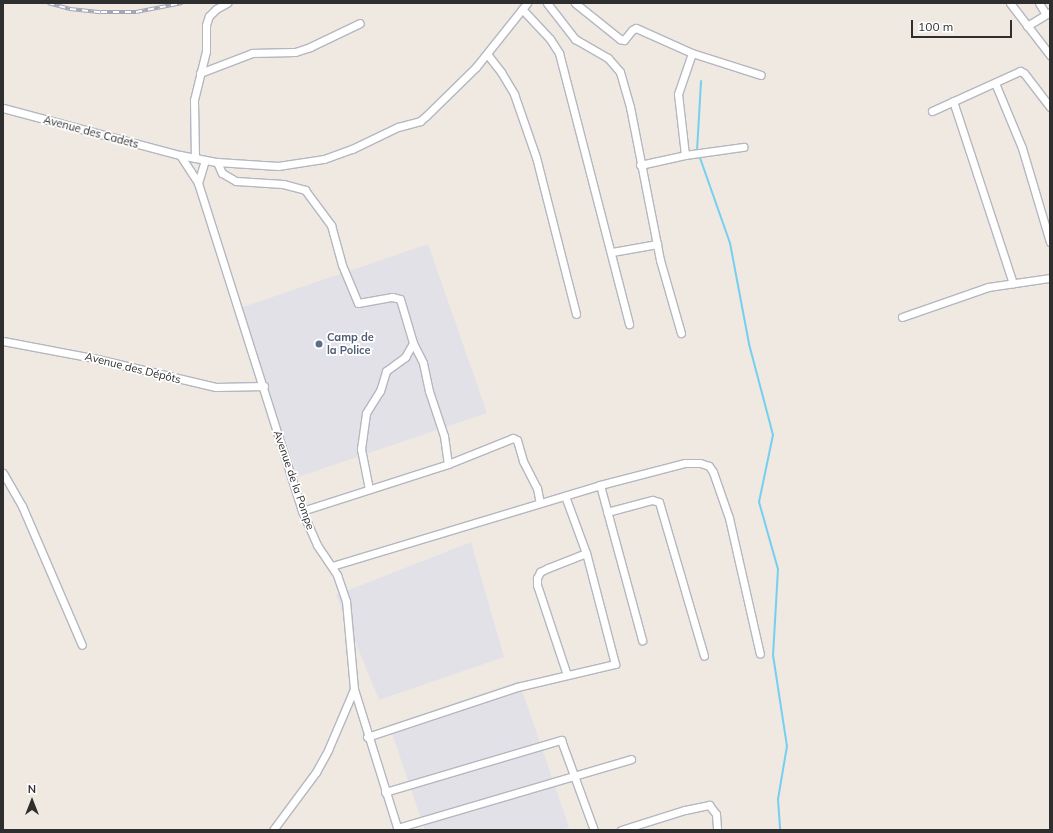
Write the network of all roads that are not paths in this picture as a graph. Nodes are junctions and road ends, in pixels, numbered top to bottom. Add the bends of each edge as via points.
1 (227, 3) edge
2 (547, 3) edge
3 (575, 3) edge
4 (1010, 3) edge
5 (1039, 3) edge
6 (525, 6) edge
7 (1048, 13) edge
8 (360, 23) dead end
9 (1027, 26) junction
10 (487, 54) junction
11 (692, 54) junction
12 (1050, 55) edge
13 (200, 73) junction
14 (761, 75) dead end
15 (995, 83) junction
16 (953, 101) junction
17 (1050, 107) edge
18 (3, 108) edge
19 (932, 111) dead end
20 (743, 148) dead end
21 (180, 155) junction
22 (685, 155) junction
23 (195, 158) junction
24 (206, 160) junction
25 (217, 162) junction
26 (640, 165) junction
27 (198, 183) junction
28 (1050, 242) edge
29 (657, 244) junction
30 (612, 252) junction
31 (1050, 278) edge
32 (1012, 283) junction
33 (576, 314) dead end
34 (902, 317) dead end
35 (629, 324) dead end
36 (681, 333) dead end
37 (3, 341) edge
38 (414, 344) junction
39 (264, 386) junction
40 (448, 464) junction
41 (3, 473) edge
42 (600, 485) junction
43 (369, 490) junction
44 (565, 496) junction
45 (540, 503) junction
46 (302, 511) junction
47 (607, 512) junction
48 (586, 553) junction
49 (332, 566) junction
50 (642, 640) dead end
51 (82, 645) dead end
52 (760, 654) dead end
53 (704, 656) dead end
54 (567, 675) junction
55 (354, 689) junction
56 (367, 737) junction
57 (631, 759) dead end
58 (577, 777) junction
59 (385, 792) junction
60 (398, 829) edge
61 (273, 830) edge
62 (594, 830) edge
63 (621, 830) edge
64 (717, 830) edge

1 - 13 street via 209,16 206,51
2 - 26 street via 575,40 608,58 620,72 630,106
3 - 11 street via 620,40 624,40 636,28
4 - 9 street
5 - 7 street
6 - 10 street, Avenue des Cadets
6 - 30 street via 559,54
7 - 9 street
8 - 13 street via 295,52 252,53
9 - 12 street
10 - 25 street, Avenue des Cadets via 465,80 420,121 398,127 345,152 324,159 278,166
10 - 33 street via 514,94 536,157
11 - 14 street
11 - 22 street via 678,94
13 - 23 street via 194,100
15 - 16 street
15 - 17 street via 1014,73 1022,72
15 - 28 street via 1022,148
16 - 19 street
16 - 32 street
18 - 21 street, Avenue des Cadets
20 - 22 street
21 - 23 street, Avenue des Cadets
21 - 27 street, Avenue de la Pompe
22 - 26 street
23 - 24 street, Avenue des Cadets
24 - 25 street, Avenue des Cadets
24 - 27 street
25 - 38 street via 225,176 236,181 283,184 305,190 331,225 342,265 357,300 361,303 392,297 400,299
26 - 29 street
27 - 39 street, Avenue de la Pompe
29 - 30 street
29 - 36 street
30 - 35 street
31 - 32 street
32 - 34 street via 988,286
37 - 39 street, Avenue des Dépôts via 93,358 216,387
38 - 40 street via 423,363 444,436
38 - 43 street via 405,357 386,371 380,391 366,413 361,449
39 - 46 street, Avenue de la Pompe
40 - 43 street
40 - 45 street via 513,438 517,440 523,461 537,488
41 - 51 street via 22,506
42 - 44 street
42 - 47 street
42 - 52 street via 685,463 709,466 729,518
43 - 46 street
44 - 45 street
44 - 48 street
45 - 49 street
46 - 49 street, Avenue de la Pompe via 317,545
47 - 50 street
47 - 53 street via 652,500 660,502
48 - 54 street via 540,572 537,578 537,585
48 - 54 street via 616,663
49 - 55 street, Avenue de la Pompe via 348,607
54 - 56 street via 486,696
55 - 56 street, Avenue de la Pompe
55 - 61 street via 325,756
56 - 59 street, Avenue de la Pompe
57 - 58 street
58 - 59 street via 561,740
58 - 60 street
58 - 62 street
59 - 60 street, Avenue de la Pompe
63 - 64 street via 709,805 714,807

